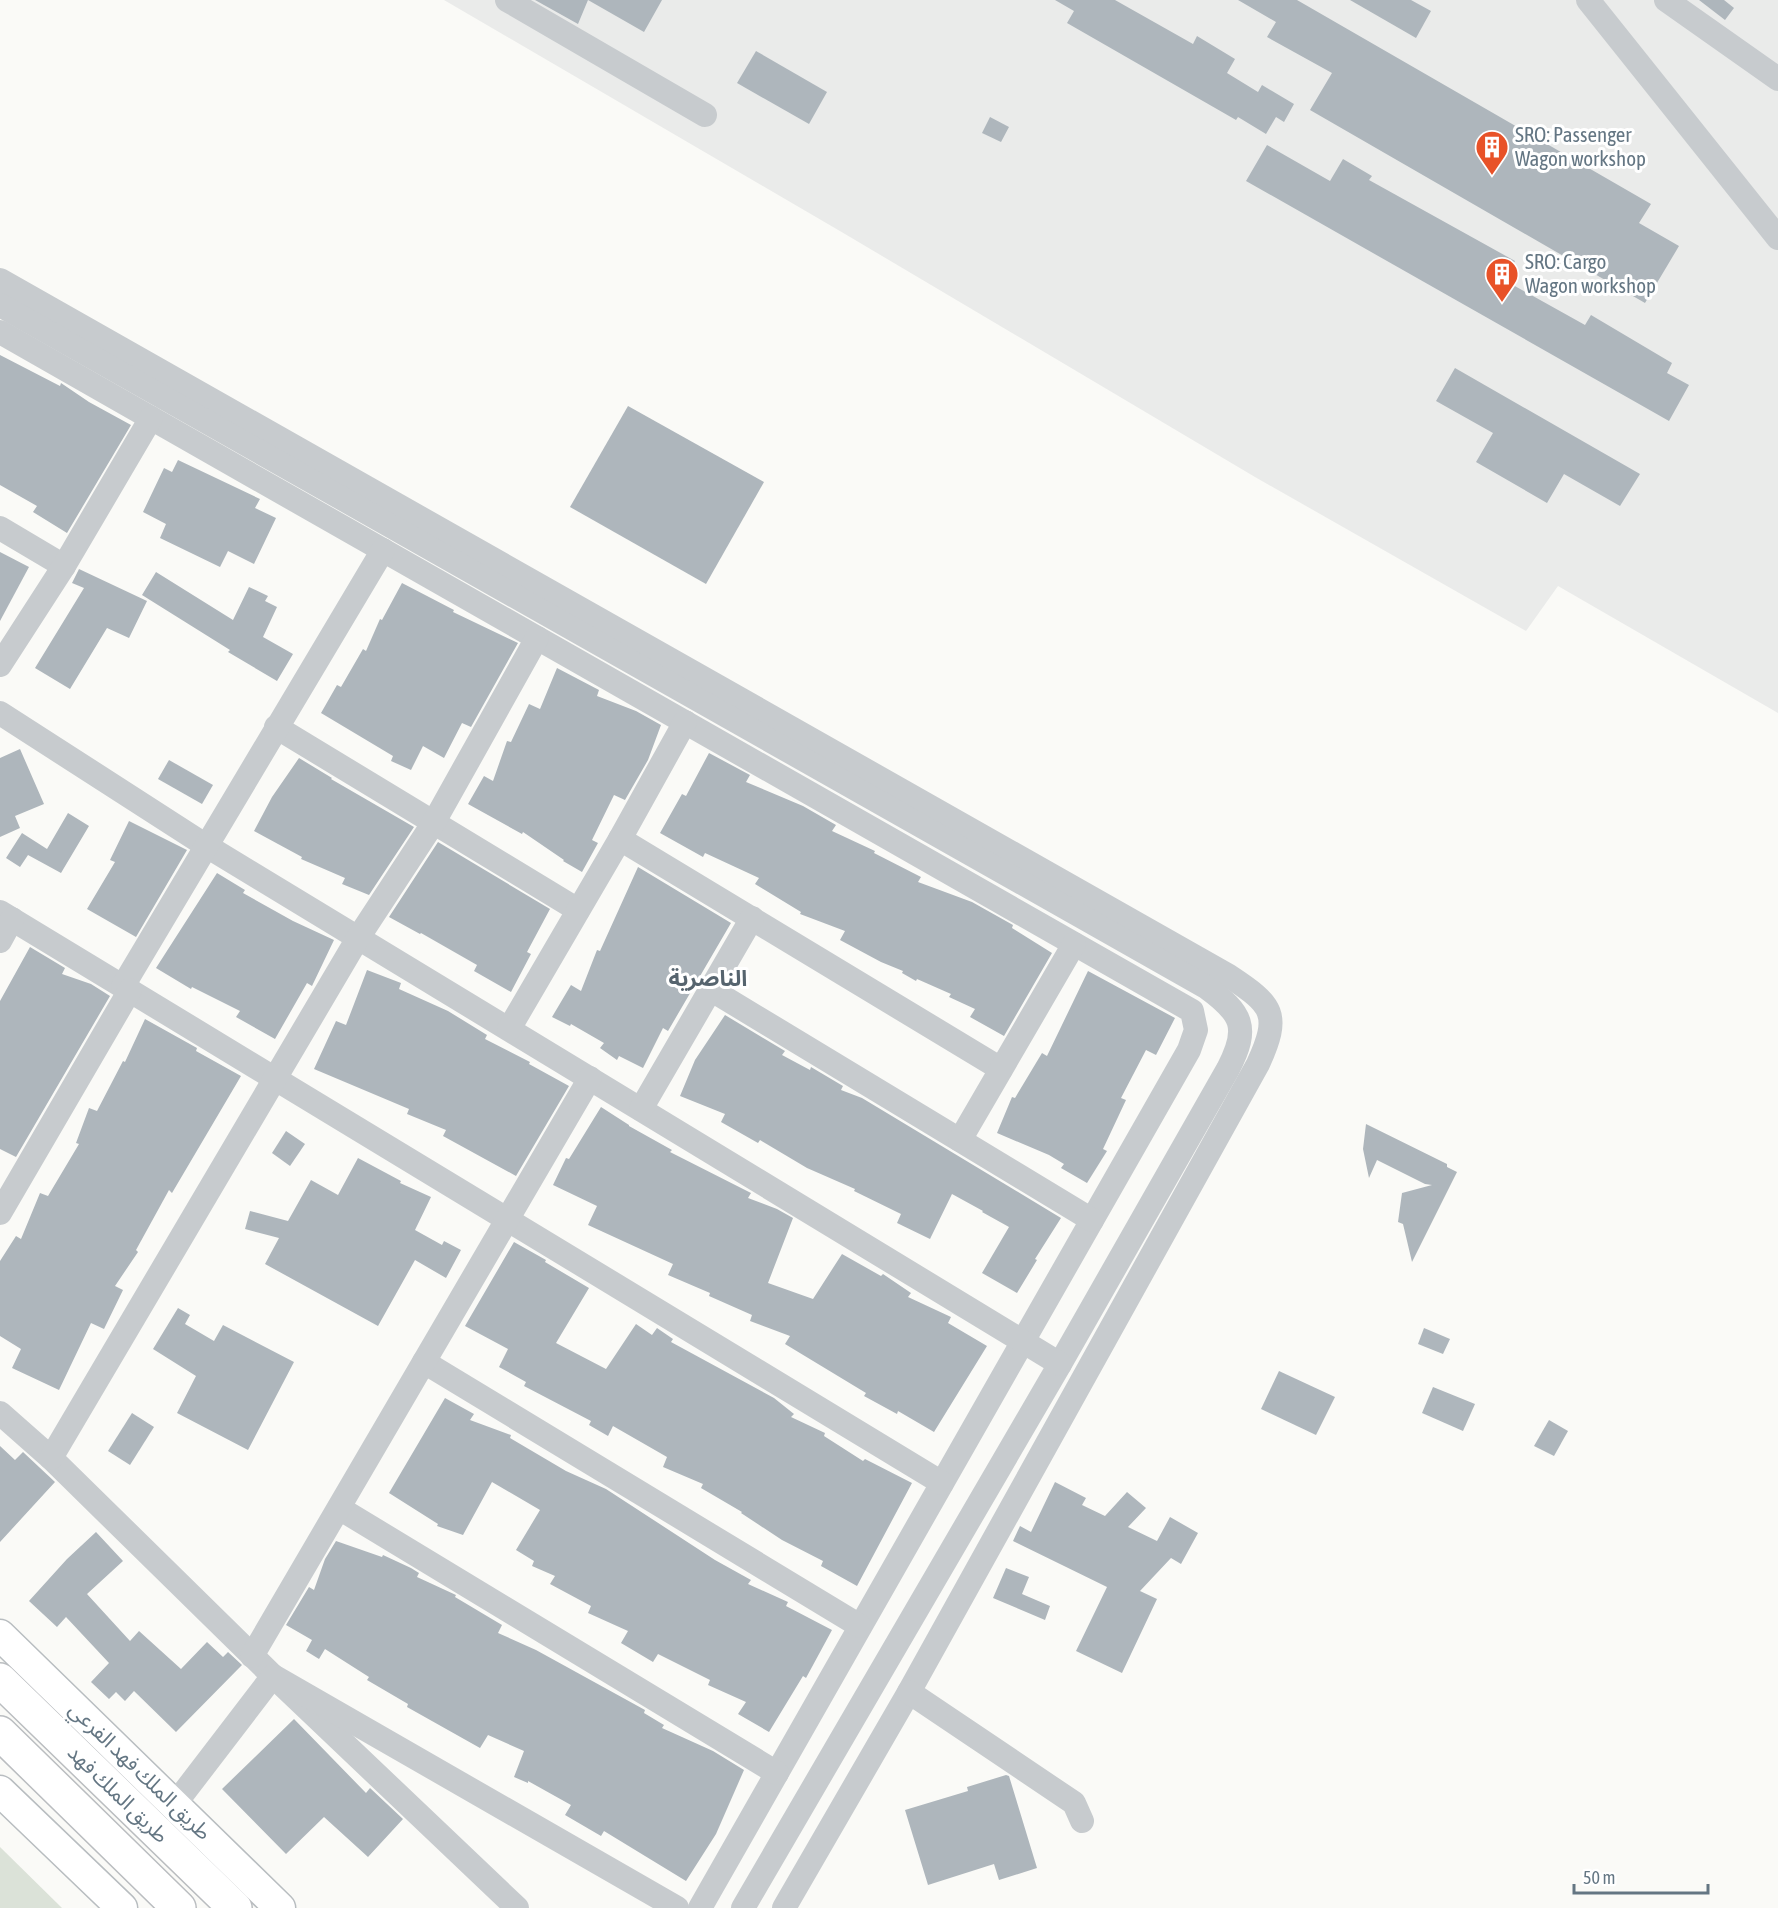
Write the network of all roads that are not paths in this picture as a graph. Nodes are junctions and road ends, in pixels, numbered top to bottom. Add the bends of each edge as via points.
1 (507, 0) edge
2 (1588, 0) edge
3 (1666, 0) edge
4 (1778, 79) edge
5 (705, 115) dead end
6 (1778, 238) edge
7 (0, 280) edge
8 (0, 305) edge
9 (0, 332) edge
10 (151, 418) junction
11 (0, 528) edge
12 (382, 550) junction
13 (64, 566) junction
14 (537, 638) junction
15 (0, 665) edge
16 (0, 713) edge
17 (685, 722) junction
18 (276, 727) junction
19 (434, 822) junction
20 (620, 839) junction
21 (205, 845) junction
22 (579, 910) junction
23 (6, 915) edge
24 (752, 918) junction
25 (358, 938) junction
26 (0, 941) edge
27 (1074, 944) junction
28 (126, 988) junction
29 (710, 989) junction
30 (509, 1029) junction
31 (1001, 1069) junction
32 (275, 1078) junction
33 (590, 1078) junction
34 (641, 1109) junction
35 (960, 1140) junction
36 (0, 1213) edge
37 (507, 1220) junction
38 (1092, 1220) junction
39 (1023, 1341) junction
40 (424, 1362) junction
41 (1060, 1364) junction
42 (0, 1413) edge
43 (51, 1458) junction
44 (942, 1483) junction
45 (339, 1508) junction
46 (860, 1626) junction
47 (0, 1635) edge
48 (252, 1656) junction
49 (273, 1676) junction
50 (0, 1680) edge
51 (909, 1692) junction
52 (0, 1733) edge
53 (777, 1773) junction
54 (0, 1791) edge
55 (175, 1804) junction
56 (1082, 1821) dead end
57 (122, 1908) edge
58 (179, 1908) edge
59 (235, 1908) edge
60 (280, 1908) edge
61 (517, 1908) edge
62 (677, 1908) edge
63 (700, 1908) edge
64 (743, 1908) edge
65 (784, 1908) edge

1 - 5 street
2 - 6 street
3 - 4 street
7 - 51 street via 1229,976 1252,991 1268,1009 1272,1020 1258,1064
8 - 41 street via 1223,999 1238,1018 1240,1039 1236,1054
9 - 10 street
10 - 12 street
10 - 13 street
11 - 13 street
12 - 14 street
12 - 18 street
13 - 15 street
14 - 17 street
14 - 19 street
16 - 21 street
17 - 20 street
17 - 27 street
18 - 19 street
18 - 21 street
19 - 22 street
19 - 25 street
20 - 22 street
20 - 24 street
21 - 25 street
21 - 28 street
22 - 30 street
23 - 26 street
23 - 28 street
24 - 29 street
24 - 31 street
25 - 30 street
25 - 32 street
27 - 31 street
27 - 38 street via 1192,1011 1196,1030 1189,1050
28 - 32 street
28 - 36 street
29 - 34 street
29 - 35 street
30 - 33 street
31 - 35 street
32 - 37 street
32 - 43 street
33 - 34 street
33 - 37 street
34 - 39 street
35 - 38 street
37 - 40 street
37 - 44 street
38 - 39 street
39 - 41 street
39 - 44 street
40 - 45 street
40 - 46 street
41 - 64 street
42 - 43 street
43 - 48 street
44 - 46 street
45 - 48 street
45 - 53 street
46 - 53 street
47 - 55 main road, طريق الملك فهد الفرعي
48 - 49 street
49 - 55 street
49 - 61 street
49 - 62 street
50 - 59 highway, طريق الملك فهد
51 - 56 street via 1074,1803
51 - 65 street
52 - 58 highway, طريق الملك فهد
53 - 63 street
54 - 57 main road
55 - 60 main road, طريق الملك فهد الفرعي

